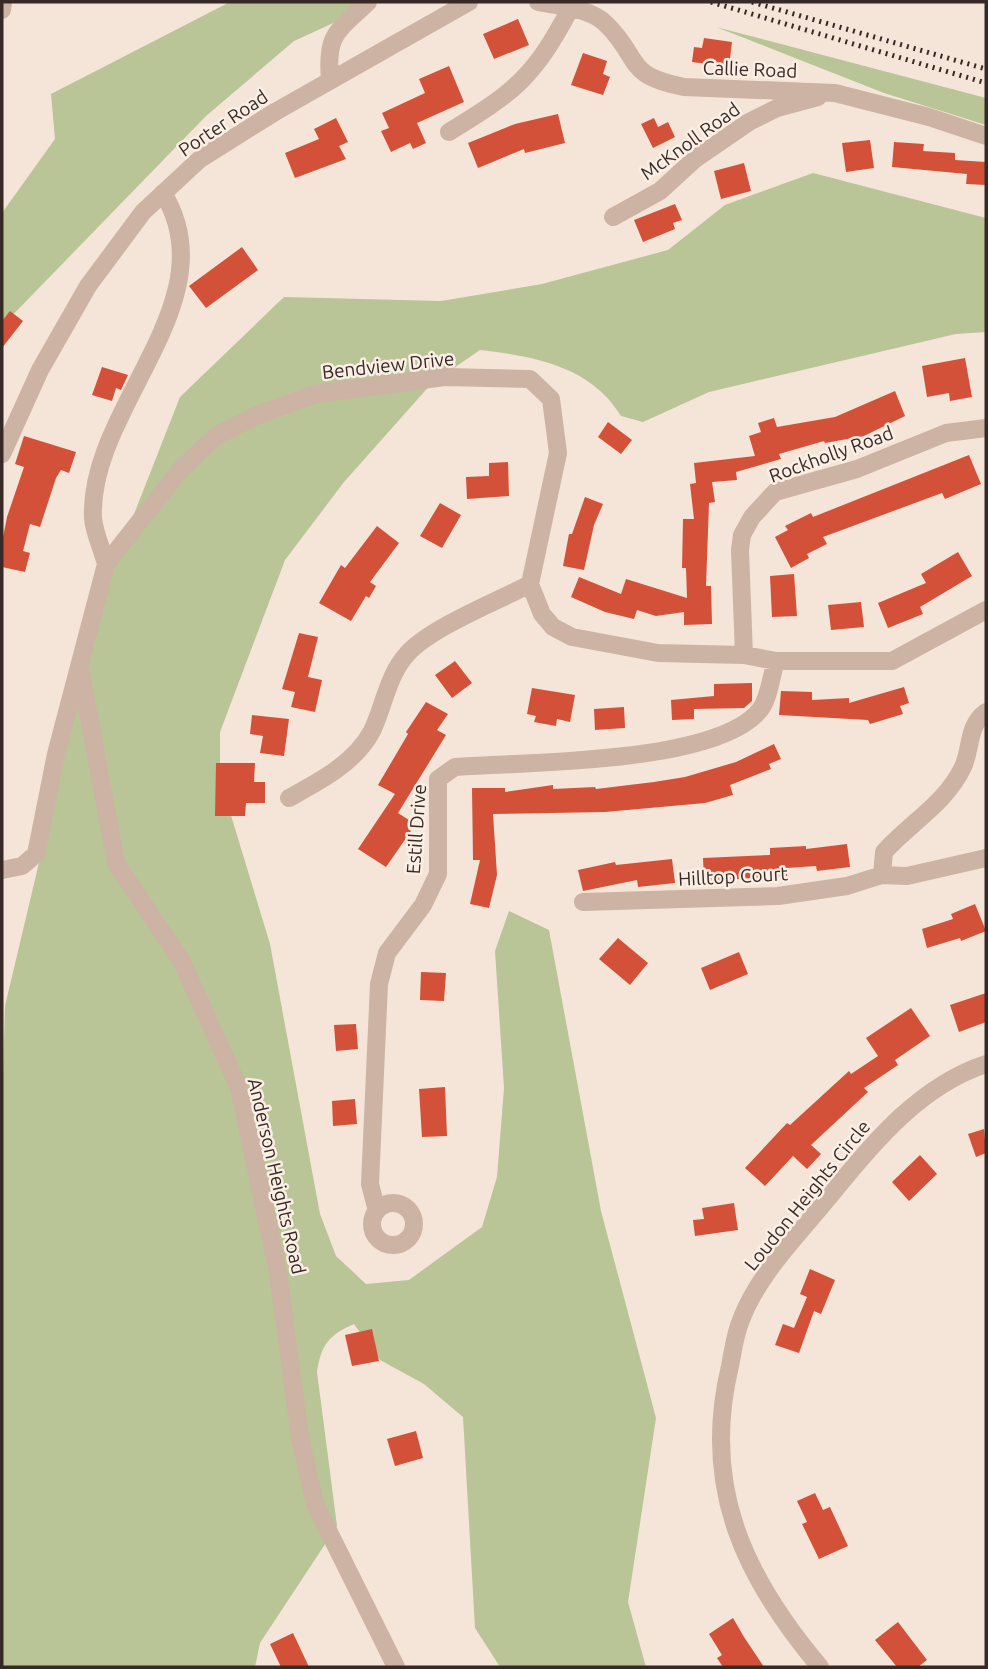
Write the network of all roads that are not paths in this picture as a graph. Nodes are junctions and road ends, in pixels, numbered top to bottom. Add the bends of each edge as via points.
1 (4, 2) edge
2 (368, 2) edge
3 (469, 2) edge
4 (538, 2) edge
5 (570, 9) junction
6 (2, 10) edge
7 (330, 80) junction
8 (835, 93) junction
9 (449, 132) dead end
10 (986, 136) edge
11 (163, 193) junction
12 (612, 217) dead end
13 (986, 428) edge
14 (2, 454) edge
15 (106, 564) junction
16 (530, 584) junction
17 (986, 610) edge
18 (744, 655) junction
19 (776, 661) junction
20 (79, 665) junction
21 (986, 712) edge
22 (289, 798) dead end
23 (986, 858) edge
24 (2, 870) edge
25 (882, 874) junction
26 (583, 902) dead end
27 (986, 1064) edge
28 (377, 1211) dead end
29 (396, 1667) edge
30 (820, 1667) edge

1 - 6 street
2 - 7 street via 331,38
3 - 7 street, Porter Road
4 - 5 street, Callie Road
5 - 8 street, Callie Road via 606,23 634,64 647,77 663,83
5 - 9 street via 538,65 520,85
7 - 11 street, Porter Road via 200,159
8 - 10 street, Callie Road
8 - 12 street, McKnoll Road via 777,108 749,122 695,159 660,191
11 - 14 street, Porter Road via 142,212 88,286 40,370
11 - 15 street via 180,233 183,270 170,310 99,468 93,518
13 - 18 street, Rockholly Road via 946,433 857,469 775,492 761,504 742,535 740,550
15 - 16 street, Bendview Drive via 181,469 216,436 258,415 315,394 445,377 530,379 551,399 558,453
15 - 20 street, Bendview Drive
16 - 18 street via 542,614 553,627 572,637 658,653
16 - 22 street via 408,653 371,732 353,757
17 - 19 street via 892,661
18 - 19 street
19 - 28 street, Estill Drive via 761,709 749,721 715,738 657,752 455,767 438,779 438,874 423,905 387,953 379,984 370,1184
20 - 24 street, Bendview Drive via 36,854 22,866
20 - 29 street, Anderson Heights Road via 116,863 181,960 239,1088 278,1273 300,1437 315,1504
21 - 25 street via 972,729 964,765 943,797 884,852
23 - 25 street via 907,876
25 - 26 street, Hilltop Court via 847,886 778,896
27 - 30 street, Loudon Heights Circle via 933,1091 872,1143 766,1275 741,1320 719,1434 723,1492 760,1587

